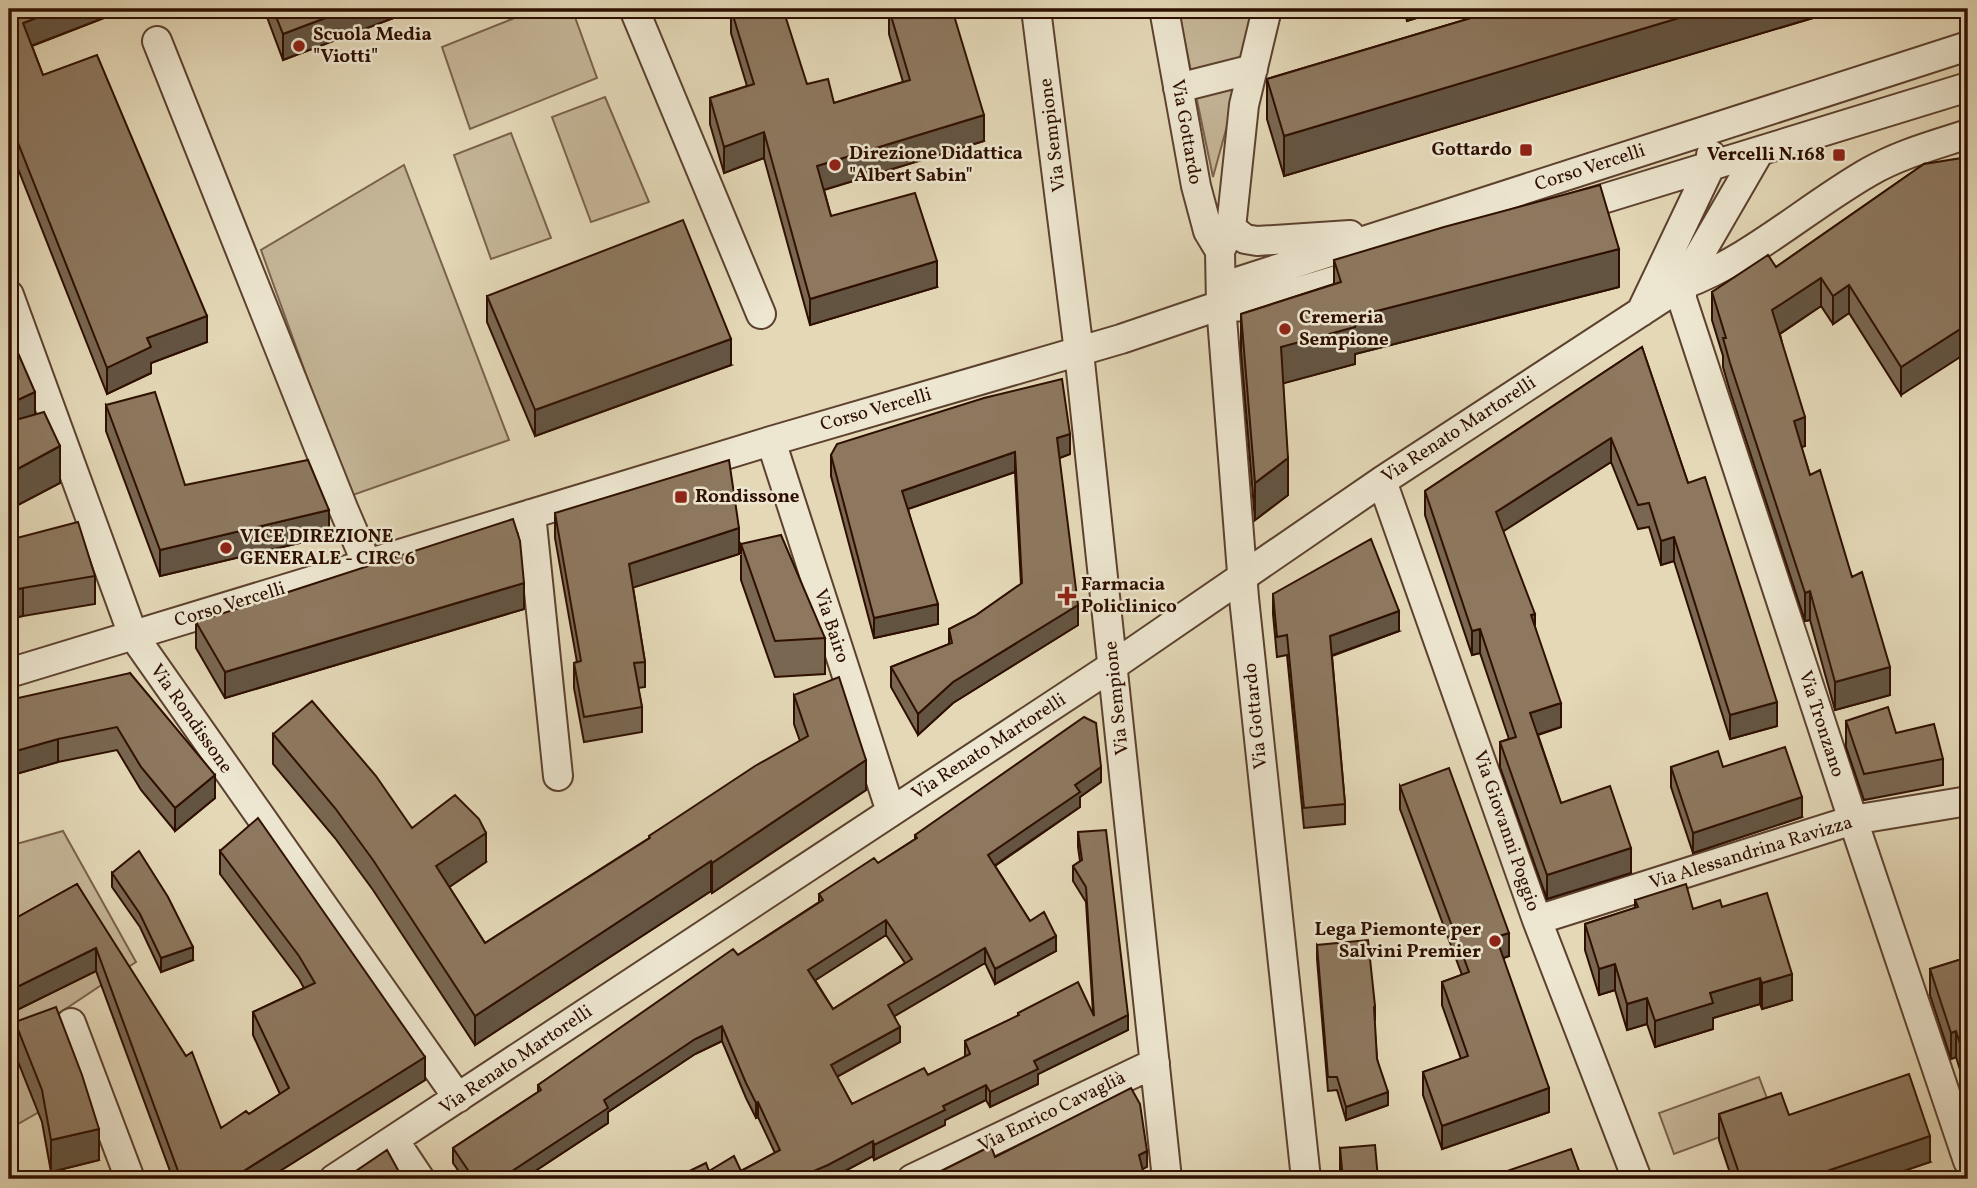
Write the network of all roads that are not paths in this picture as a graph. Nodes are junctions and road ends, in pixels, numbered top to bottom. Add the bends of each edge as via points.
1 (634, 9) edge
2 (1036, 9) edge
3 (1164, 9) edge
4 (1267, 9) edge
5 (157, 41) dead end
6 (1968, 46) edge
7 (1253, 69) junction
8 (1968, 87) edge
9 (1178, 88) junction
10 (1715, 128) junction
11 (1968, 134) edge
12 (1759, 152) junction
13 (1710, 167) junction
14 (1548, 216) edge
15 (1225, 239) junction
16 (1372, 239) junction
17 (1391, 263) edge
18 (1682, 285) junction
19 (9, 295) edge
20 (1221, 305) junction
21 (1641, 312) junction
22 (761, 314) dead end
23 (1079, 352) junction
24 (771, 441) junction
25 (1382, 481) junction
26 (531, 514) junction
27 (367, 564) junction
28 (1242, 577) junction
29 (133, 635) junction
30 (1114, 665) junction
31 (9, 673) edge
32 (558, 775) dead end
33 (1968, 801) edge
34 (891, 812) junction
35 (1853, 820) junction
36 (1537, 920) junction
37 (71, 1023) dead end
38 (1154, 1063) junction
39 (458, 1098) junction
40 (394, 1140) junction
41 (1968, 1161) edge
42 (130, 1179) edge
43 (334, 1179) edge
44 (421, 1179) edge
45 (912, 1179) edge
46 (1167, 1179) edge
47 (1306, 1179) edge
48 (1637, 1179) edge

1 - 22 street
2 - 23 street, Via Sempione
3 - 9 street, Via Gottardo
4 - 7 street, Via Gottardo
5 - 27 street
6 - 10 street, Corso Vercelli
7 - 9 street
7 - 15 street, Via Gottardo
8 - 12 street, Corso Vercelli
9 - 15 street, Via Gottardo via 1208,231
10 - 13 street
10 - 16 street, Corso Vercelli
11 - 18 street, Via Renato Martorelli via 1873,169 1724,267
12 - 13 street, Corso Vercelli
12 - 18 street, Via Renato Martorelli
13 - 14 street, Corso Vercelli
13 - 21 street
15 - 16 street via 1347,235
15 - 20 street, Via Gottardo
16 - 20 street, Corso Vercelli via 1240,281
17 - 20 street, Corso Vercelli via 1247,307
18 - 21 street, Via Renato Martorelli
18 - 35 street, Via Tronzano via 1686,313
19 - 29 street, Via Rondissone
20 - 23 street, Corso Vercelli
20 - 28 street, Via Gottardo
21 - 25 street, Via Renato Martorelli
23 - 24 street, Corso Vercelli
23 - 30 street, Via Sempione
24 - 26 street, Corso Vercelli
24 - 34 street, Via Bairo
25 - 28 street, Via Renato Martorelli
25 - 36 street, Via Giovanni Poggio
26 - 27 street, Corso Vercelli
26 - 32 street
27 - 29 street, Corso Vercelli
28 - 30 street, Via Renato Martorelli
28 - 47 street, Via Gottardo
29 - 31 street, Corso Vercelli
29 - 39 street, Via Rondissone
30 - 34 street, Via Renato Martorelli
30 - 38 street, Via Sempione
33 - 35 street, Via Alessandrina Ravizza
34 - 39 street, Via Renato Martorelli
35 - 36 street, Via Alessandrina Ravizza
35 - 41 street, Via Tronzano
36 - 48 street, Via Giovanni Poggio
37 - 42 street
38 - 45 street, Via Enrico Cavaglià
38 - 46 street, Via Sempione
39 - 40 street, Via Renato Martorelli
40 - 43 street, Via Renato Martorelli
40 - 44 street

